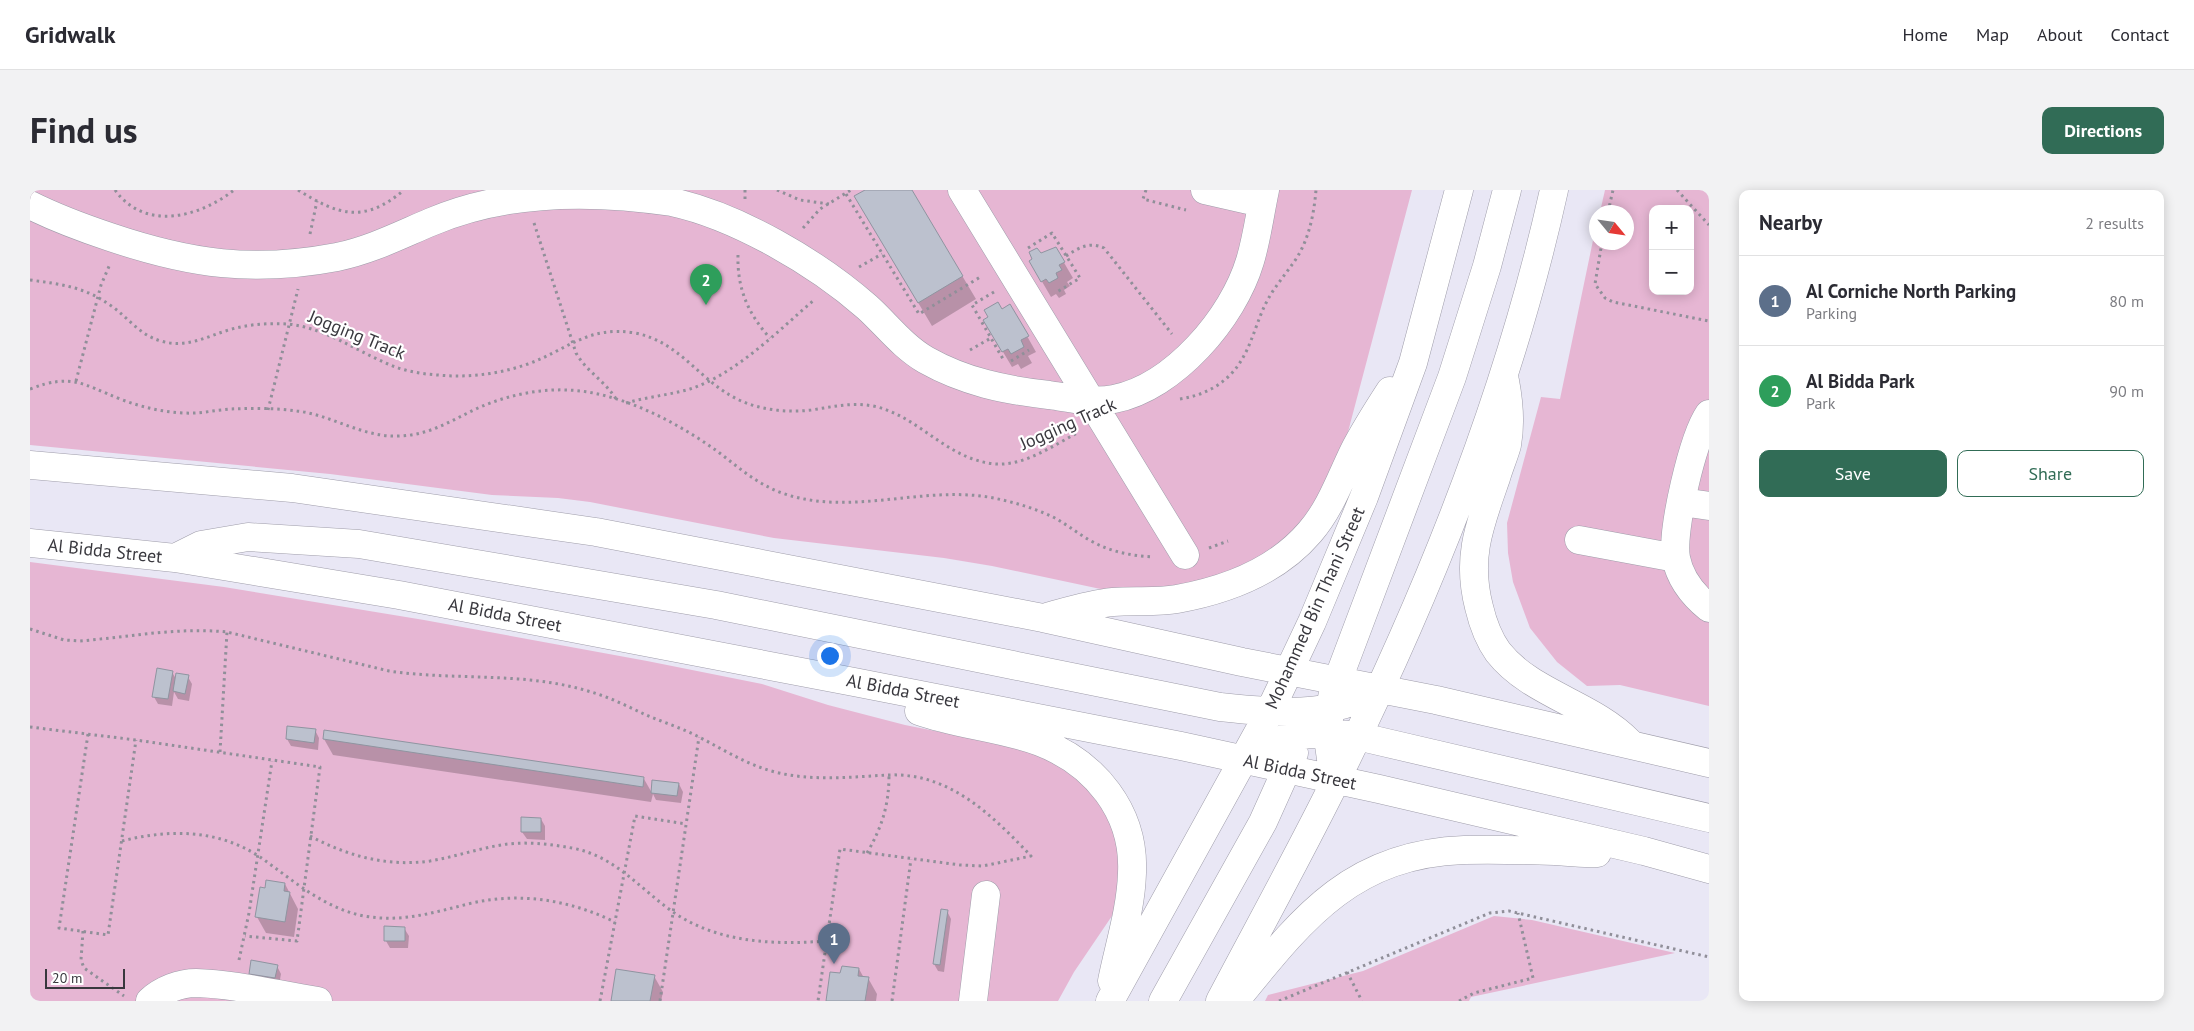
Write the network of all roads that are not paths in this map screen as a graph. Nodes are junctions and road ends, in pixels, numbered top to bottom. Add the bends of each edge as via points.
1 (962, 190) edge
2 (1205, 190) edge
3 (1459, 190) edge
4 (1507, 190) edge
5 (1554, 190) edge
6 (1263, 197) edge
7 (30, 205) edge
8 (1413, 363) junction
9 (1504, 377) junction
10 (1096, 410) junction
11 (1709, 414) edge
12 (30, 464) edge
13 (1682, 502) junction
14 (1709, 506) edge
15 (1579, 540) dead end
16 (30, 543) edge
17 (1185, 555) road end
18 (175, 558) junction
19 (1676, 558) junction
20 (1709, 608) edge
21 (1043, 618) junction
22 (1290, 672) junction
23 (1337, 681) junction
24 (854, 682) junction
25 (1379, 689) junction
26 (1330, 708) junction
27 (1270, 713) junction
28 (1300, 723) junction
29 (1328, 735) junction
30 (1357, 736) junction
31 (1632, 746) junction
32 (1244, 760) junction
33 (1709, 763) edge
34 (1288, 769) junction
35 (1336, 780) junction
36 (1709, 818) edge
37 (1644, 851) junction
38 (1709, 869) edge
39 (986, 895) dead end
40 (150, 1001) edge
41 (318, 1001) edge
42 (973, 1001) edge
43 (1109, 1001) edge
44 (1163, 1001) edge
45 (1220, 1001) edge
46 (1235, 1001) edge

1 - 10 main road
2 - 6 main road
3 - 8 main road, Mohammed Bin Thani Street
4 - 23 main road via 1452,377
5 - 9 main road via 1542,246
6 - 10 main road via 1250,261 1239,288 1208,336 1161,377 1138,391 1110,400
7 - 10 main road via 80,227 158,253 194,261 268,266 338,257 372,248 463,210 530,196 601,192 644,197 697,208 743,227 792,253 865,306 914,353 957,375
8 - 21 main road via 1372,420 1323,514 1310,532 1279,560 1249,578 1208,593 1174,600 1097,604
8 - 22 main road, Mohammed Bin Thani Street via 1364,497
9 - 25 main road via 1462,495
9 - 31 main road via 1510,419 1507,446 1481,520 1473,557 1474,590 1485,631 1512,666 1606,723
10 - 17 main road
11 - 13 main road via 1695,445
12 - 21 main road via 292,488 596,532
13 - 14 main road
13 - 19 main road via 1675,542
15 - 19 main road
16 - 18 main road, Al Bidda Street
18 - 24 main road, Al Bidda Street via 399,595
18 - 27 main road via 201,545 248,537 358,544 716,605 1211,706
19 - 20 main road via 1688,586
21 - 22 main road
22 - 23 main road
22 - 27 main road, Mohammed Bin Thani Street
22 - 28 main road via 1298,690
23 - 25 main road
23 - 26 main road
24 - 32 main road, Al Bidda Street
24 - 43 main road via 896,703 931,715 1040,742 1084,765 1105,788 1122,817 1130,844 1132,872
25 - 26 main road via 1356,701
25 - 30 main road
25 - 31 main road
26 - 28 main road
26 - 29 main road
27 - 28 main road
27 - 32 main road, Mohammed Bin Thani Street
28 - 29 main road
28 - 32 main road
28 - 34 main road
29 - 30 main road
29 - 35 main road
30 - 35 main road
30 - 36 main road
31 - 33 main road
32 - 34 main road, Al Bidda Street
32 - 43 main road, Mohammed Bin Thani Street
34 - 35 main road, Al Bidda Street
34 - 44 main road via 1263,822
35 - 37 main road, Al Bidda Street
35 - 45 main road
37 - 38 main road, Al Bidda Street
37 - 46 main road via 1463,850 1420,855 1365,874 1323,902 1261,967
39 - 42 main road
40 - 41 main road via 173,987 195,983

